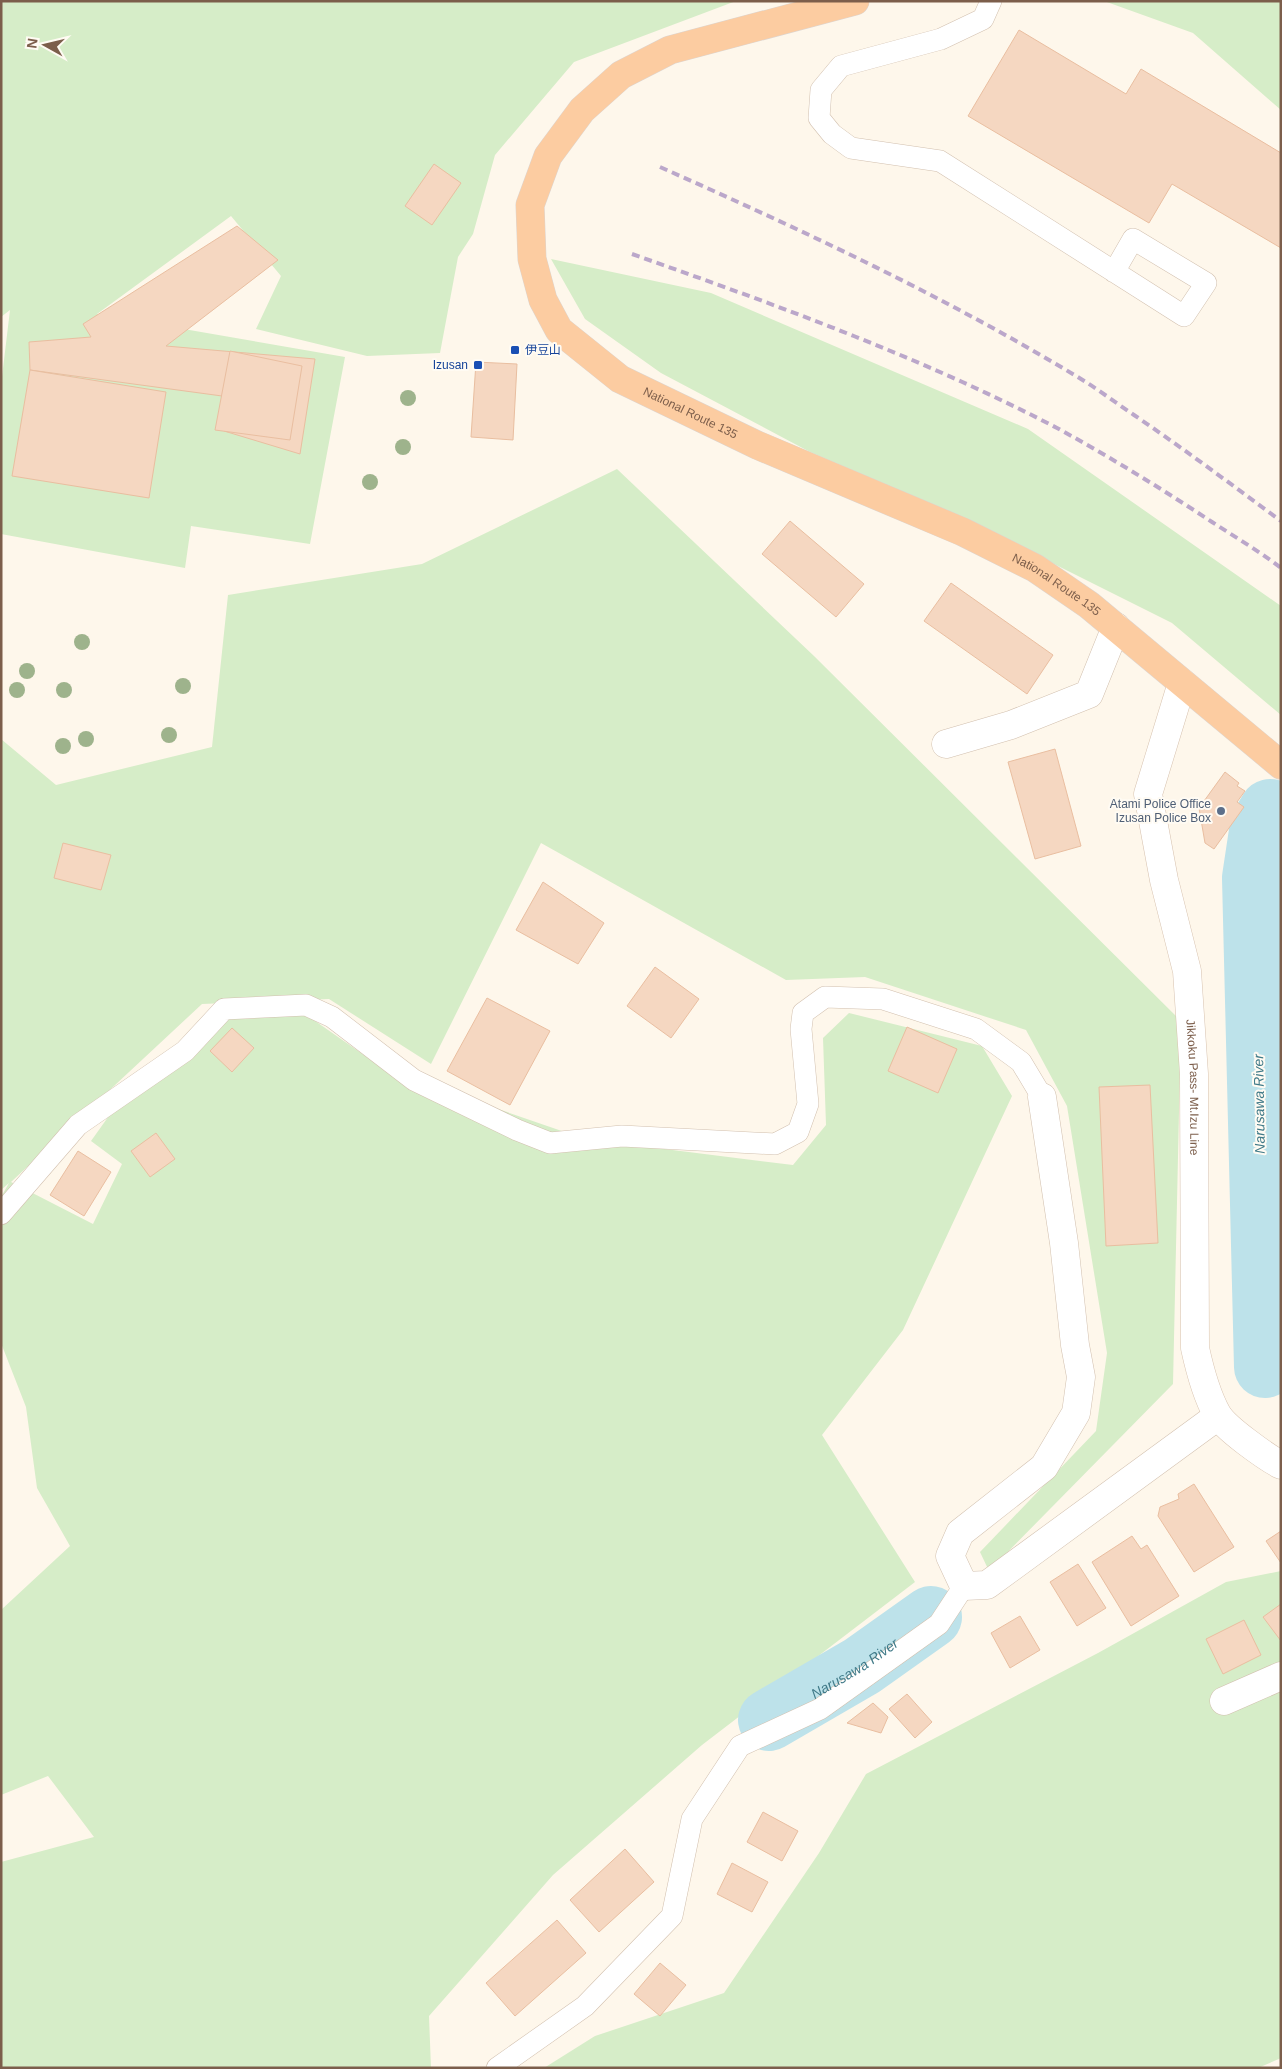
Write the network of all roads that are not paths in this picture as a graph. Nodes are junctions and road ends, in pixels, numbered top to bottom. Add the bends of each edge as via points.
1 (855, 1) edge
2 (991, 1) edge
3 (1114, 272) dead end
4 (1116, 627) junction
5 (1182, 683) junction
6 (946, 744) dead end
7 (1281, 765) edge
8 (1042, 1097) joint
9 (1, 1214) edge
10 (1218, 1416) junction
11 (1280, 1464) edge
12 (964, 1586) junction
13 (1281, 1676) edge
14 (1224, 1701) dead end
15 (496, 2068) edge

1 - 4 highway, National Route 135 via 670,50 621,75 582,110 548,156 530,204 532,259 543,300 559,330 620,379 757,445 979,540 1035,568
2 - 3 lane via 983,19 941,39 842,66 821,90 819,118 832,134 852,148 940,161
4 - 5 highway, National Route 135
4 - 6 street via 1089,694 1011,725
5 - 7 highway, National Route 135
5 - 10 street, Jikkoku Pass- Mt.Izu Line via 1148,794 1164,880 1187,970 1194,1074 1195,1348 1202,1381
8 - 9 lane via 1021,1062 976,1029 884,1000 825,997 803,1013 801,1029 808,1104 798,1132 775,1144 622,1136 550,1143 414,1080 332,1018 306,1005 224,1008 185,1051 78,1125
8 - 12 street via 1081,1377 1076,1413 1044,1467 960,1533 950,1556
10 - 11 street, Jikkoku Pass- Mt.Izu Line via 1249,1444
10 - 12 street via 987,1584
12 - 15 lane via 939,1624 820,1709 740,1746 692,1819 672,1916 584,2006
13 - 14 street

